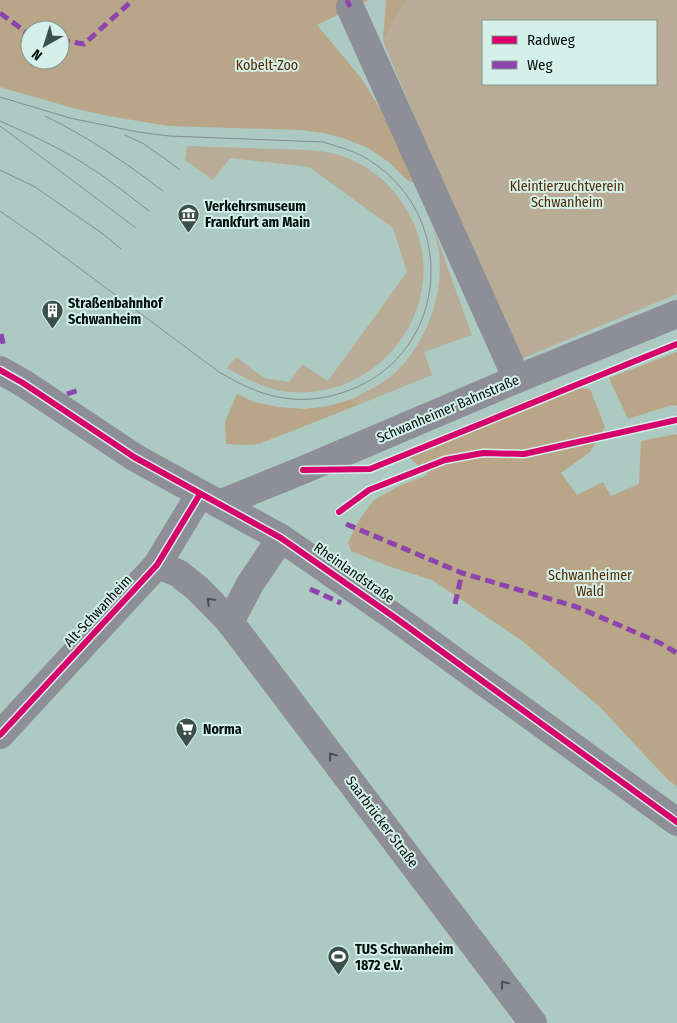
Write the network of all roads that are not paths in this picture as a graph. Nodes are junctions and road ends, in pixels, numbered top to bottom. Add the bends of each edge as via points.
1 (350, 7) dead end
2 (677, 314) edge
3 (0, 370) edge
4 (516, 380) junction
5 (210, 499) junction
6 (281, 538) junction
7 (158, 565) junction
8 (230, 622) junction
9 (0, 735) edge
10 (677, 822) edge
11 (533, 1023) edge

1 - 4 street
2 - 4 street, Schwanheimer Bahnstraße
3 - 5 street, Rheinlandstraße via 134,457
4 - 5 street, Schwanheimer Bahnstraße
5 - 6 street, Rheinlandstraße
5 - 7 street, Alt-Schwanheim
6 - 8 street via 250,584
6 - 10 street, Rheinlandstraße via 397,618
8 -> 7 street, Saarbrücker Straße via 198,589 178,574
7 - 9 street, Alt-Schwanheim
11 -> 8 street, Saarbrücker Straße

